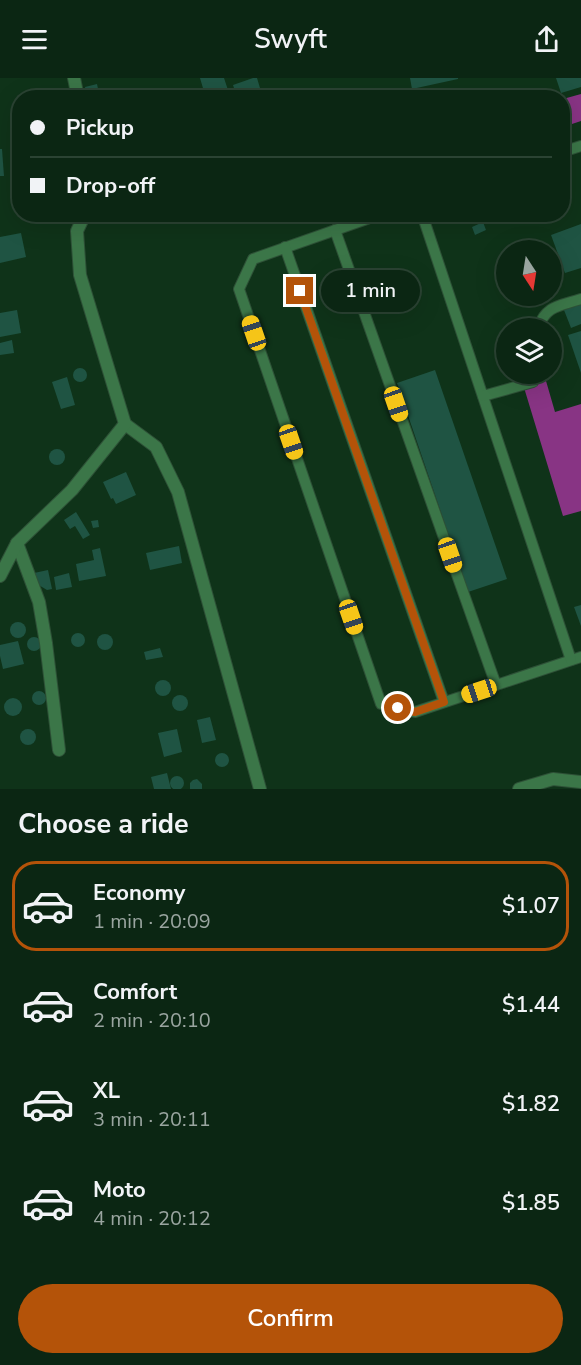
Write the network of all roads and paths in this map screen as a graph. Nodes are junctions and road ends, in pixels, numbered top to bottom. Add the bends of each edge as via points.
1 (81, 222) edge
2 (358, 222) edge
3 (425, 222) edge
4 (335, 230) junction
5 (285, 247) junction
6 (581, 299) edge
7 (542, 318) edge
8 (526, 384) edge
9 (483, 396) junction
10 (125, 424) junction
11 (17, 543) junction
12 (0, 576) edge
13 (576, 659) edge
14 (496, 685) junction
15 (444, 702) junction
16 (58, 750) dead end
17 (581, 783) edge
18 (260, 789) edge
19 (519, 789) edge
20 (578, 789) edge

1 - 10 street via 77,231 80,275
2 - 4 lane
3 - 9 lane
4 - 5 lane
4 - 14 lane
5 - 15 lane
5 - 15 lane via 253,259 239,289 381,704 415,712
6 - 7 lane via 552,308
8 - 9 lane
9 - 13 lane
10 - 11 street via 72,490
10 - 18 street via 156,447 178,492
11 - 12 street
11 - 16 street via 39,602
13 - 14 lane
14 - 15 lane
17 - 19 street via 554,779
17 - 20 street

